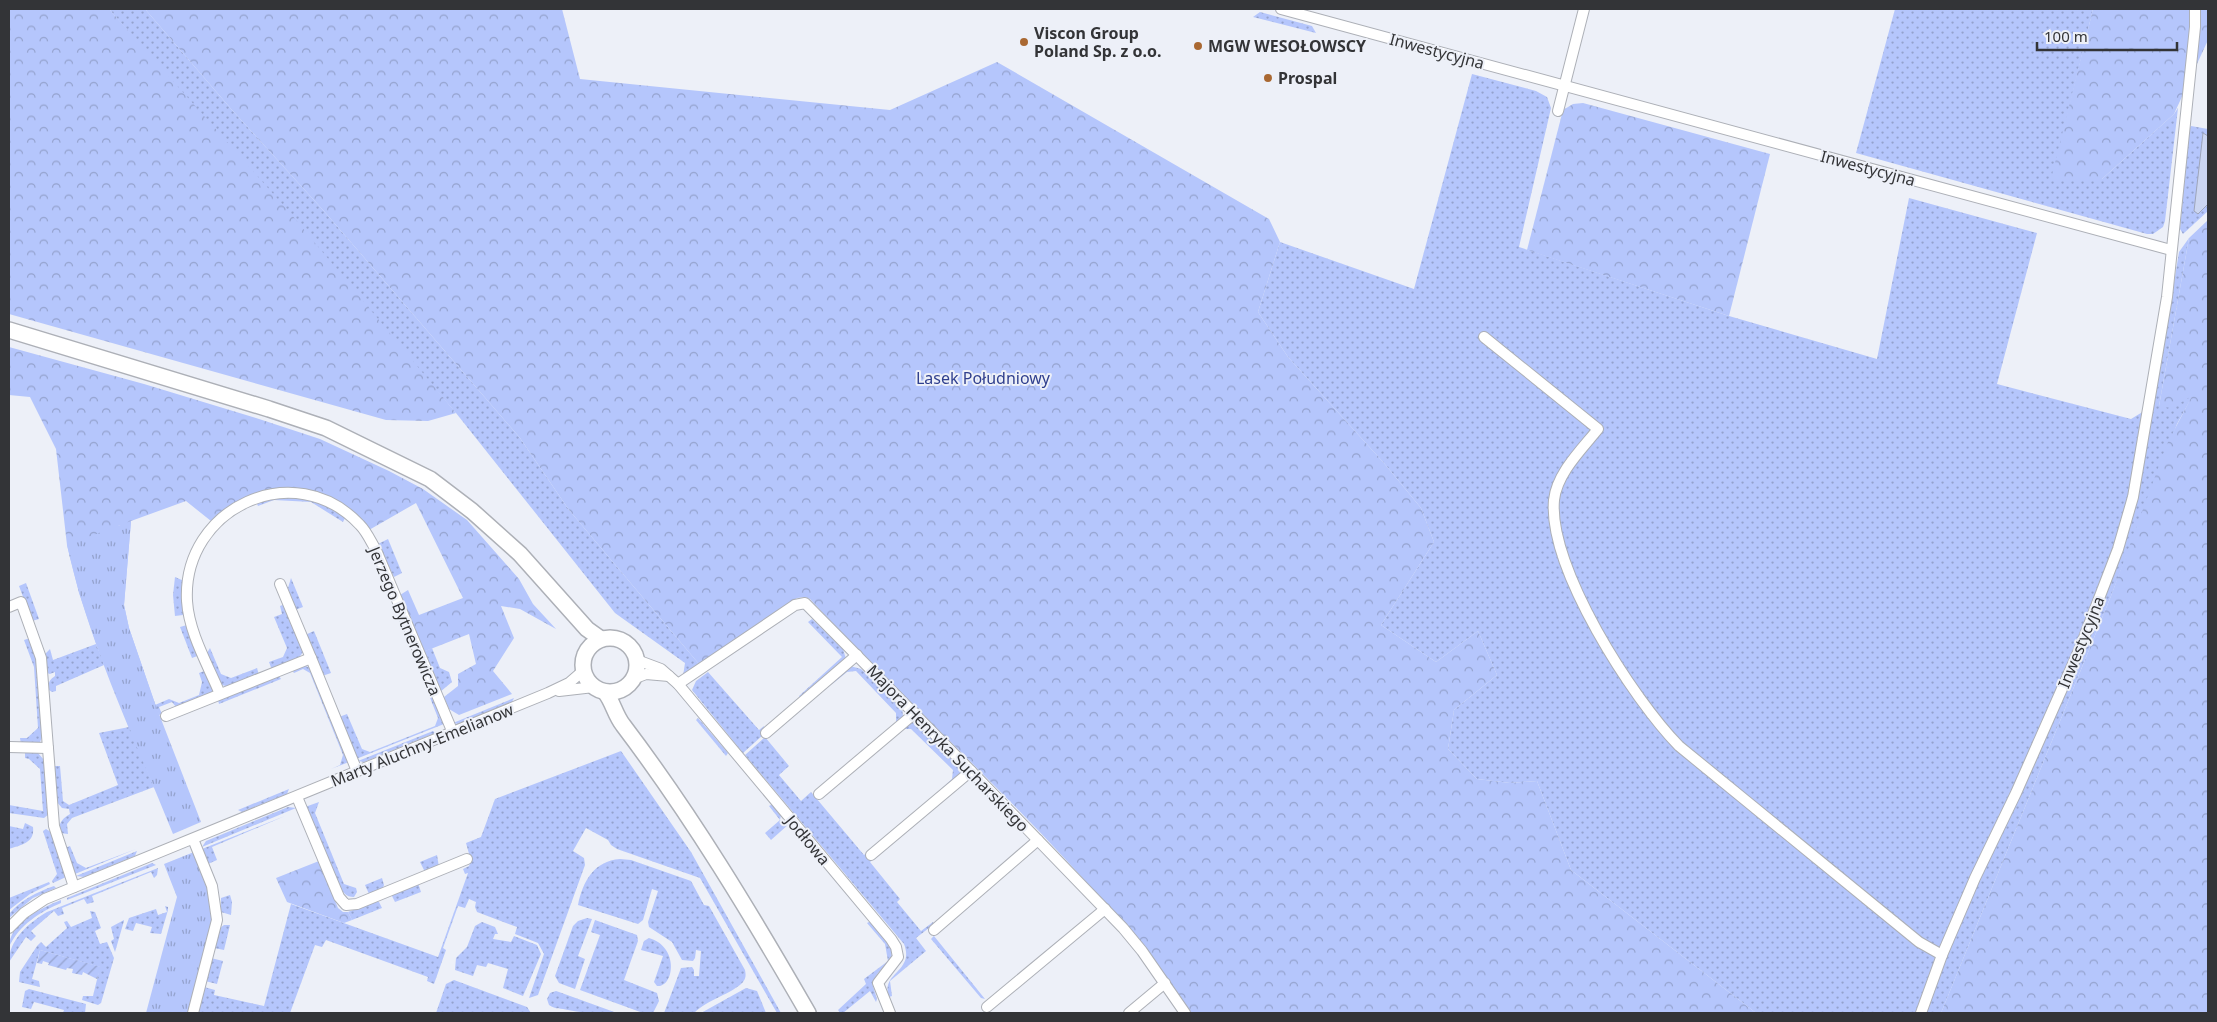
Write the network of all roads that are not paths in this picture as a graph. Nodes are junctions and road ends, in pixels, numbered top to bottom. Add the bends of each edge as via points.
1 (1280, 9) edge
2 (1584, 9) edge
3 (2195, 9) edge
4 (1565, 86) junction
5 (1558, 111) dead end
6 (2171, 250) junction
7 (9, 330) edge
8 (1484, 336) dead end
9 (280, 584) dead end
10 (9, 606) edge
11 (595, 644) junction
12 (857, 655) junction
13 (310, 658) junction
14 (637, 660) junction
15 (584, 670) junction
16 (670, 676) junction
17 (628, 684) junction
18 (678, 684) junction
19 (599, 689) junction
20 (220, 694) junction
21 (548, 694) junction
22 (915, 713) junction
23 (166, 716) dead end
24 (453, 733) junction
25 (766, 734) dead end
26 (637, 743) junction
27 (9, 747) edge
28 (48, 748) junction
29 (357, 771) junction
30 (971, 771) junction
31 (819, 794) dead end
32 (297, 797) junction
33 (193, 839) junction
34 (1038, 840) junction
35 (871, 854) dead end
36 (467, 859) dead end
37 (74, 887) junction
38 (1104, 909) junction
39 (9, 928) edge
40 (934, 930) dead end
41 (1942, 956) junction
42 (1165, 983) junction
43 (987, 1007) dead end
44 (194, 1013) edge
45 (808, 1013) edge
46 (890, 1013) edge
47 (1129, 1013) edge
48 (1185, 1013) edge
49 (1922, 1013) edge

1 - 4 street, Inwestycyjna
2 - 4 street
3 - 6 street, Inwestycyjna
4 - 5 street
4 - 6 street, Inwestycyjna
6 - 41 street, Inwestycyjna via 2162,328 2139,465 2118,549 2080,648
7 - 11 main road via 326,428 430,480 472,511 520,554 587,629
8 - 41 street via 1598,429 1558,485 1554,499 1555,518 1561,547 1578,595 1622,671 1656,719 1679,746 1919,942
9 - 13 street
10 - 28 street via 21,602 41,658
11 - 14 main road via 610,638 627,644
11 - 15 main road via 585,655
12 - 18 street, Majora Henryka Sucharskiego via 802,602
12 - 22 street, Majora Henryka Sucharskiego
12 - 25 street
13 - 20 street
13 - 29 street
14 - 16 street, Jodłowa via 662,669
14 - 17 main road via 637,668
15 - 19 main road via 588,680
15 - 21 street, Marty Aluchny-Emelianow
16 - 17 street via 646,674
16 - 18 street, Jodłowa
17 - 19 main road via 609,692
17 - 26 main road via 624,708
18 - 46 street, Jodłowa via 896,947 898,958 878,983
19 - 21 street, Marty Aluchny-Emelianow
19 - 26 main road via 610,698 621,722
20 - 23 street
20 - 24 street, Jerzego Bytnerowicza via 187,601 189,573 197,549 212,526 238,506 266,495 308,495 344,512 368,536
21 - 24 street, Marty Aluchny-Emelianow
22 - 30 street, Majora Henryka Sucharskiego
22 - 31 street
24 - 29 street, Marty Aluchny-Emelianow
26 - 45 main road via 761,931
27 - 28 street
28 - 37 street via 54,826
29 - 32 street, Marty Aluchny-Emelianow
30 - 34 street, Majora Henryka Sucharskiego
30 - 35 street
32 - 33 street, Marty Aluchny-Emelianow
32 - 36 street via 338,897 346,905 357,904
33 - 37 street, Marty Aluchny-Emelianow
33 - 44 street via 213,889 217,920
34 - 38 street, Majora Henryka Sucharskiego
34 - 40 street
37 - 39 street, Marty Aluchny-Emelianow via 35,904
38 - 42 street, Majora Henryka Sucharskiego via 1142,951
38 - 43 street
41 - 49 street, Inwestycyjna
42 - 47 street
42 - 48 street, Majora Henryka Sucharskiego

